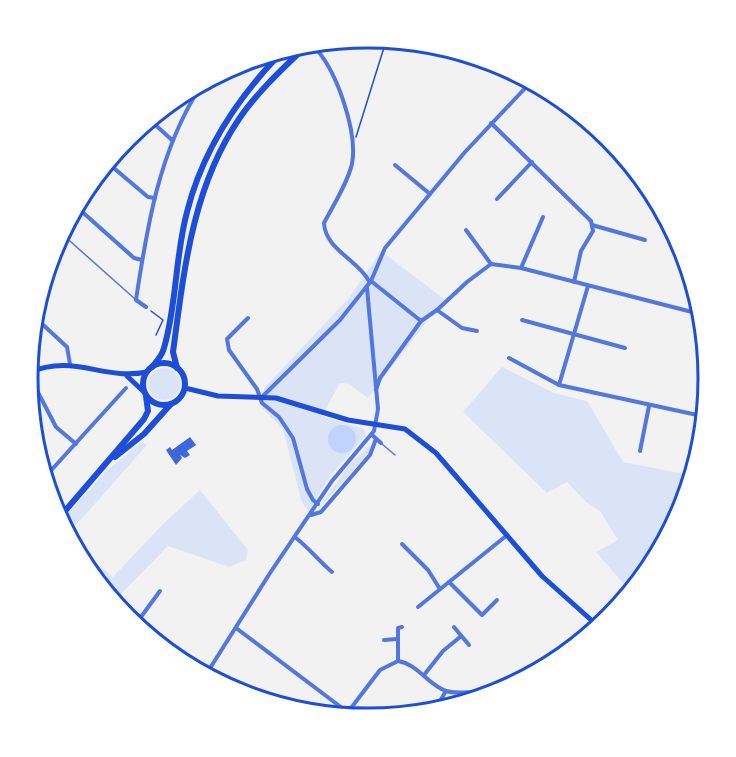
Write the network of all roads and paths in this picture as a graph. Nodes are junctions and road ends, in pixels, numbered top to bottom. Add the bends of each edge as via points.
1 (384, 49) edge
2 (318, 52) edge
3 (296, 56) edge
4 (273, 62) edge
5 (525, 88) edge
6 (195, 97) edge
7 (491, 123) junction
8 (156, 125) edge
9 (172, 140) junction
10 (353, 140) junction
11 (532, 162) junction
12 (395, 165) dead end
13 (114, 168) edge
14 (430, 194) junction
15 (155, 198) junction
16 (497, 199) dead end
17 (83, 212) edge
18 (543, 217) dead end
19 (592, 225) junction
20 (466, 230) dead end
21 (68, 240) edge
22 (645, 240) dead end
23 (142, 260) junction
24 (491, 264) junction
25 (521, 268) junction
26 (370, 281) junction
27 (574, 282) junction
28 (588, 286) junction
29 (367, 288) junction
30 (136, 300) junction
31 (146, 308) joint
32 (437, 310) junction
33 (691, 312) edge
34 (248, 318) dead end
35 (421, 321) junction
36 (522, 321) dead end
37 (42, 324) edge
38 (477, 331) dead end
39 (573, 334) junction
40 (156, 335) dead end
41 (625, 348) dead end
42 (509, 358) dead end
43 (70, 364) junction
44 (177, 368) junction
45 (38, 369) edge
46 (149, 369) junction
47 (127, 376) junction
48 (559, 385) junction
49 (126, 388) dead end
50 (185, 388) junction
51 (38, 392) edge
52 (145, 394) junction
53 (375, 394) junction
54 (262, 397) junction
55 (171, 403) junction
56 (649, 406) junction
57 (697, 415) edge
58 (375, 422) junction
59 (372, 435) junction
60 (376, 439) junction
61 (381, 443) joint
62 (76, 444) junction
63 (640, 452) dead end
64 (395, 455) dead end
65 (108, 463) junction
66 (51, 471) edge
67 (318, 504) junction
68 (66, 511) edge
69 (311, 515) junction
70 (506, 536) junction
71 (296, 538) junction
72 (402, 544) dead end
73 (332, 572) dead end
74 (449, 582) junction
75 (441, 589) junction
76 (160, 591) dead end
77 (497, 600) dead end
78 (418, 607) dead end
79 (140, 618) edge
80 (592, 621) edge
81 (402, 627) dead end
82 (454, 627) dead end
83 (236, 628) junction
84 (460, 637) junction
85 (384, 639) dead end
86 (397, 639) junction
87 (469, 645) dead end
88 (398, 661) junction
89 (210, 669) edge
90 (424, 675) junction
91 (446, 691) junction
92 (470, 693) edge
93 (440, 701) edge
94 (342, 708) edge
95 (351, 708) edge

1 - 10 path
2 - 10 street via 330,67
3 - 44 main road via 239,119 209,174 191,235 173,352
4 - 46 main road via 234,111 200,173 182,231 164,349
5 - 7 street
6 - 9 street
7 - 11 street
7 - 14 street
8 - 9 street
9 - 15 street
10 - 26 street via 351,167 324,223 324,232
11 - 16 street
11 - 19 street
12 - 14 street
13 - 15 street via 148,198
14 - 26 street via 385,248
15 - 23 street
17 - 23 street via 134,258
18 - 25 street
19 - 22 street
19 - 27 street
20 - 24 street
21 - 30 lane
23 - 30 street
24 - 25 street
24 - 32 street
25 - 27 street
26 - 29 street
26 - 35 street
27 - 28 street
28 - 33 street
28 - 39 street
29 - 53 street
29 - 54 street
30 - 31 street
31 - 40 path via 163,320
32 - 35 street
32 - 38 street via 462,328
34 - 54 street via 227,339 227,344
35 - 53 street via 380,378
36 - 39 street
37 - 43 street via 67,347
39 - 41 street
39 - 48 street
42 - 48 street
43 - 45 main road
43 - 47 main road
44 - 46 main road via 165,363
44 - 50 main road
46 - 47 main road
46 - 52 main road via 143,384
47 - 52 main road
48 - 56 street
49 - 62 street
50 - 54 main road via 218,396
50 - 55 main road
51 - 62 street via 56,427
52 - 55 main road via 158,404
52 - 65 main road via 148,411 144,419
53 - 58 street
54 - 58 main road via 348,420
54 - 67 street via 262,403 279,417 293,438 307,489
55 - 65 main road via 144,434
56 - 57 street
56 - 63 street
58 - 59 street
58 - 70 main road via 405,429 425,443
59 - 60 street
59 - 67 street via 340,470
60 - 61 street
60 - 69 street via 370,454 321,512
61 - 64 lane
62 - 66 street
65 - 68 main road
67 - 69 street
69 - 71 street
70 - 74 street
70 - 80 main road
71 - 73 street
71 - 83 street
72 - 75 street
74 - 75 street
74 - 77 street via 482,615
75 - 78 street
76 - 79 street
81 - 86 street via 398,628
82 - 84 street
83 - 89 street
83 - 94 street
84 - 87 street
84 - 90 street
85 - 86 street
86 - 88 street
88 - 90 street
88 - 95 street via 380,670
90 - 91 street
91 - 92 street
91 - 93 street

